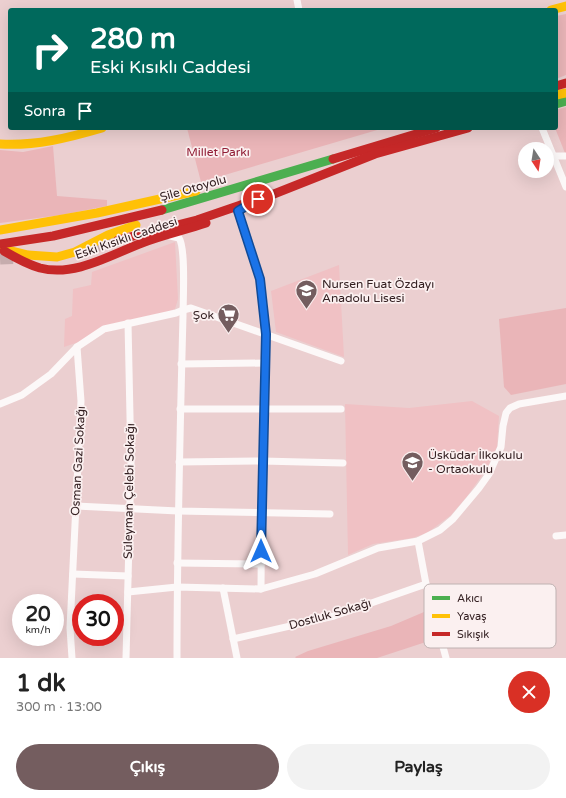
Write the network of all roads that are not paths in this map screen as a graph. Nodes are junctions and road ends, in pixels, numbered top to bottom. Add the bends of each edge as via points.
1 (96, 130) edge
2 (429, 130) edge
3 (461, 130) edge
4 (543, 130) edge
5 (373, 137) dead end
6 (548, 142) edge
7 (0, 144) edge
8 (554, 156) joint
9 (566, 156) edge
10 (304, 168) junction
11 (566, 187) edge
12 (258, 199) junction
13 (238, 211) junction
14 (0, 230) edge
15 (164, 236) junction
16 (118, 240) tunnel mouth
17 (0, 244) edge
18 (0, 248) edge
19 (183, 310) junction
20 (128, 323) junction
21 (266, 334) junction
22 (77, 347) junction
23 (341, 361) dead end
24 (265, 363) junction
25 (181, 364) junction
26 (566, 396) edge
27 (0, 404) edge
28 (180, 409) junction
29 (263, 409) junction
30 (341, 410) dead end
31 (262, 461) junction
32 (179, 462) junction
33 (343, 463) dead end
34 (76, 506) junction
35 (130, 509) junction
36 (178, 511) junction
37 (262, 512) junction
38 (330, 514) dead end
39 (566, 535) edge
40 (556, 536) dead end
41 (418, 540) junction
42 (177, 563) junction
43 (261, 564) junction
44 (73, 574) junction
45 (128, 576) junction
46 (426, 584) edge
47 (424, 585) edge
48 (177, 587) junction
49 (223, 588) junction
50 (261, 589) junction
51 (128, 592) junction
52 (234, 639) junction
53 (443, 648) edge
54 (72, 658) edge
55 (126, 658) edge
56 (177, 658) edge
57 (238, 658) edge
58 (446, 658) edge

1 - 7 main road via 67,139 41,143
2 - 10 main road, Şile Otoyolu
3 - 12 main road via 375,154
4 - 6 street
5 - 14 main road, Şile Otoyolu via 168,198
8 - 9 street
8 - 11 street
10 - 17 main road, Şile Otoyolu via 114,222 53,236
10 - 18 main road via 210,204 114,232 66,255 41,257
12 - 13 main road, Eski Kısıklı Caddesi
12 - 16 main road via 197,220
13 - 15 main road, Eski Kısıklı Caddesi
13 - 21 street via 260,279
15 - 18 main road, Eski Kısıklı Caddesi via 83,266 58,270 30,266
15 - 19 street via 176,236 181,241
19 - 20 street
19 - 21 street via 192,308
19 - 25 street
20 - 22 street via 104,329
20 - 35 street, Süleyman Çelebi Sokağı
21 - 23 street
21 - 24 street
22 - 27 street via 51,374 22,395
22 - 34 street, Osman Gazi Sokağı via 81,401
24 - 25 street
24 - 29 street
25 - 28 street
26 - 41 street via 519,404 510,408 503,426 501,446 489,474 453,519 440,530
28 - 29 street
28 - 32 street
29 - 30 street
29 - 31 street
31 - 32 street
31 - 33 street
31 - 37 street
32 - 36 street
34 - 35 street
34 - 44 street, Osman Gazi Sokağı
35 - 36 street
35 - 45 street, Süleyman Çelebi Sokağı
36 - 37 street
36 - 42 street
37 - 38 street
37 - 43 street
39 - 40 street
41 - 46 street
41 - 50 street via 378,548 315,574
42 - 43 street
42 - 48 street
43 - 50 street
44 - 45 street
44 - 54 street, Osman Gazi Sokağı via 70,628
45 - 51 street, Süleyman Çelebi Sokağı
47 - 52 street, Dostluk Sokağı via 334,616
48 - 49 street
48 - 51 street
48 - 56 street
49 - 50 street
49 - 52 street
51 - 55 street, Süleyman Çelebi Sokağı
52 - 57 street
53 - 58 street

